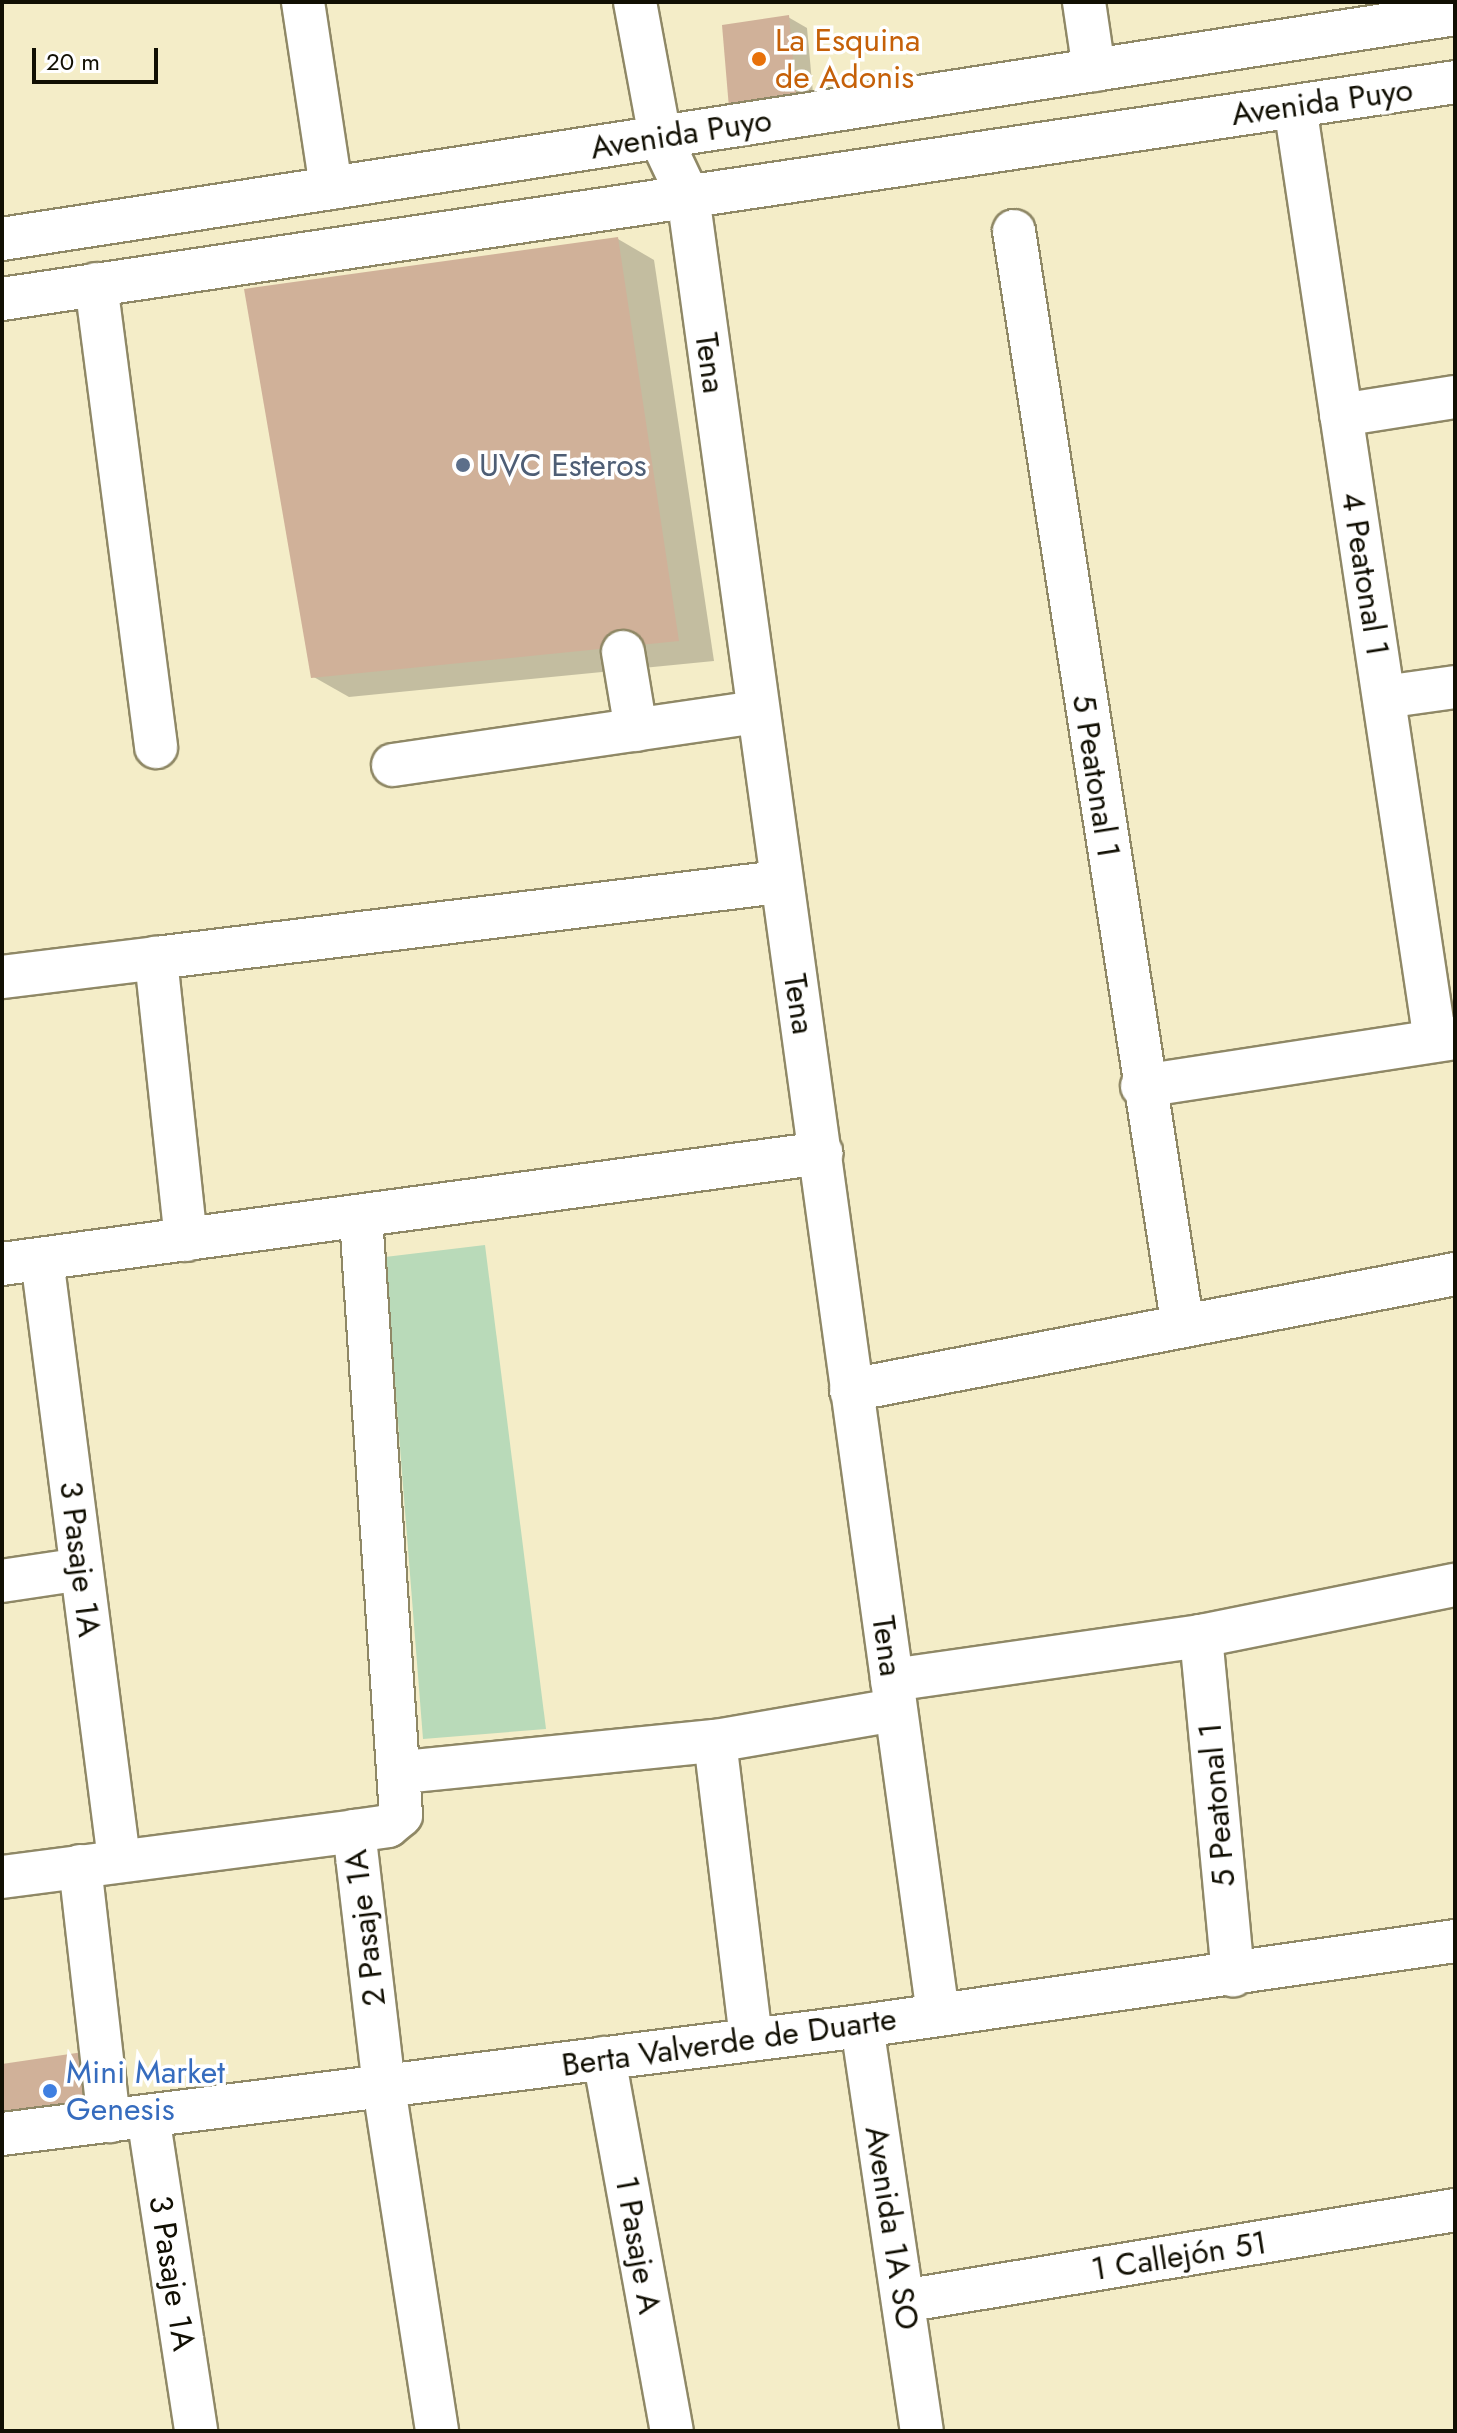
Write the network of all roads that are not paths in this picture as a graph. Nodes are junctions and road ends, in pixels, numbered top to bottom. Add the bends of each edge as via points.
1 (303, 2) edge
2 (635, 2) edge
3 (1084, 2) edge
4 (1412, 11) edge
5 (1455, 14) edge
6 (1094, 70) junction
7 (1455, 82) edge
8 (1295, 106) junction
9 (660, 137) junction
10 (331, 188) junction
11 (688, 196) junction
12 (1014, 231) dead end
13 (2, 239) edge
14 (96, 284) junction
15 (2, 299) edge
16 (1455, 397) edge
17 (1341, 415) junction
18 (623, 652) dead end
19 (1455, 687) edge
20 (1384, 697) junction
21 (758, 712) junction
22 (636, 730) junction
23 (156, 747) dead end
24 (393, 765) dead end
25 (779, 882) junction
26 (156, 958) junction
27 (2, 977) edge
28 (1445, 1040) edge
29 (1142, 1086) junction
30 (822, 1153) junction
31 (361, 1217) junction
32 (186, 1240) junction
33 (22, 1261) edge
34 (1455, 1274) edge
35 (1182, 1321) junction
36 (851, 1390) junction
37 (81, 1569) junction
38 (2, 1581) edge
39 (1455, 1585) edge
40 (1201, 1636) junction
41 (894, 1695) junction
42 (715, 1741) junction
43 (403, 1772) junction
44 (354, 1831) junction
45 (99, 1863) junction
46 (2, 1877) edge
47 (1455, 1941) edge
48 (1233, 1975) junction
49 (938, 2013) junction
50 (862, 2026) junction
51 (751, 2040) junction
52 (604, 2058) junction
53 (384, 2088) junction
54 (129, 2118) junction
55 (2, 2134) edge
56 (1455, 2210) edge
57 (903, 2301) junction
58 (196, 2431) edge
59 (437, 2431) edge
60 (672, 2431) edge
61 (922, 2431) edge

1 - 10 street
2 - 9 street, Tena
3 - 6 street
4 - 5 street, Avenida Puyo
4 - 6 street, Avenida Puyo
6 - 9 street, Avenida Puyo
7 - 8 street, Avenida Puyo
8 - 11 street, Avenida Puyo
8 - 17 street, 4 Peatonal 1
9 - 10 street, Avenida Puyo
9 - 11 street, Tena
10 - 13 street, Avenida Puyo
11 - 14 street, Avenida Puyo
11 - 21 street, Tena
12 - 29 street, 5 Peatonal 1
14 - 15 street, Avenida Puyo
14 - 23 street
16 - 17 street
17 - 20 street, 4 Peatonal 1
18 - 22 street
19 - 20 street
20 - 28 street, 4 Peatonal 1
21 - 22 street
21 - 25 street, Tena
22 - 24 street
25 - 26 street
25 - 30 street, Tena
26 - 27 street
26 - 32 street
28 - 29 street
29 - 35 street, 5 Peatonal 1
30 - 31 street
30 - 36 street, Tena
31 - 32 street
31 - 43 street, 2 Pasaje 1A
32 - 33 street
33 - 37 street, 3 Pasaje 1A
34 - 35 street
35 - 36 street
36 - 41 street, Tena
37 - 38 street
37 - 45 street, 3 Pasaje 1A
39 - 40 street
40 - 41 street
40 - 48 street, 5 Peatonal 1
41 - 42 street
41 - 49 street, Tena
42 - 43 street
42 - 51 street
43 - 44 street, 2 Pasaje 1A via 401,1815 388,1826
44 - 45 street
44 - 53 street, 2 Pasaje 1A
45 - 46 street
45 - 54 street, 3 Pasaje 1A
47 - 48 street, Berta Valverde de Duarte
48 - 49 street, Berta Valverde de Duarte
49 - 50 street, Berta Valverde de Duarte
50 - 51 street, Berta Valverde de Duarte
50 - 57 street, Avenida 1A SO
51 - 52 street, Berta Valverde de Duarte
52 - 53 street, Berta Valverde de Duarte
52 - 60 street, 1 Pasaje A
53 - 54 street, Berta Valverde de Duarte
53 - 59 street, 2 Pasaje 1A
54 - 55 street, Berta Valverde de Duarte
54 - 58 street, 3 Pasaje 1A
56 - 57 street, 1 Callejón 51
57 - 61 street, Avenida 1A SO

